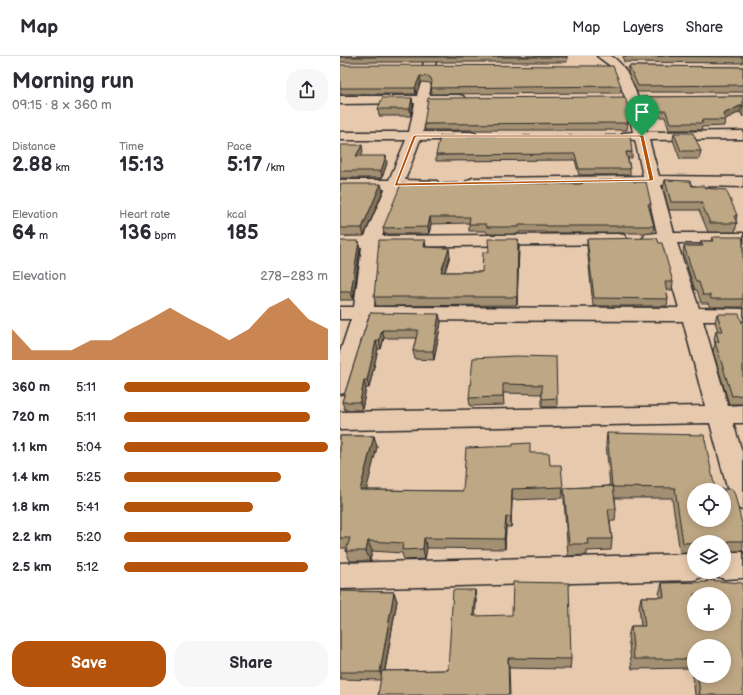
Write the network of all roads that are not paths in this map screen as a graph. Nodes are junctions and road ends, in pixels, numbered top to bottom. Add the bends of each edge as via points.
1 (433, 64) edge
2 (614, 65) edge
3 (414, 68) edge
4 (468, 99) edge
5 (340, 100) edge
6 (422, 100) junction
7 (743, 135) edge
8 (340, 136) edge
9 (415, 136) junction
10 (485, 136) edge
11 (618, 136) edge
12 (642, 136) junction
13 (652, 180) junction
14 (743, 182) edge
15 (442, 184) edge
16 (458, 184) edge
17 (340, 185) edge
18 (396, 185) junction
19 (667, 238) junction
20 (743, 238) edge
21 (340, 242) edge
22 (371, 242) junction
23 (340, 313) edge
24 (363, 313) junction
25 (691, 315) junction
26 (743, 315) edge
27 (340, 386) edge
28 (719, 414) junction
29 (743, 414) edge
30 (340, 421) edge
31 (743, 499) edge
32 (743, 565) edge
33 (687, 566) edge
34 (731, 566) edge
35 (340, 576) edge

1 - 3 street
1 - 6 street
2 - 12 street via 631,97
4 - 6 street
5 - 6 street
6 - 9 street
7 - 12 street
8 - 9 street
9 - 10 street
9 - 18 street
11 - 12 street
12 - 13 street
13 - 14 street
13 - 16 street
13 - 19 street
15 - 18 street
17 - 18 street
18 - 22 street
19 - 20 street
19 - 22 street
19 - 25 street
21 - 22 street
22 - 24 street
23 - 24 street
24 - 25 street
24 - 27 street
25 - 26 street
25 - 28 street
28 - 29 street
28 - 30 street
28 - 31 street
32 - 34 street
33 - 35 street

